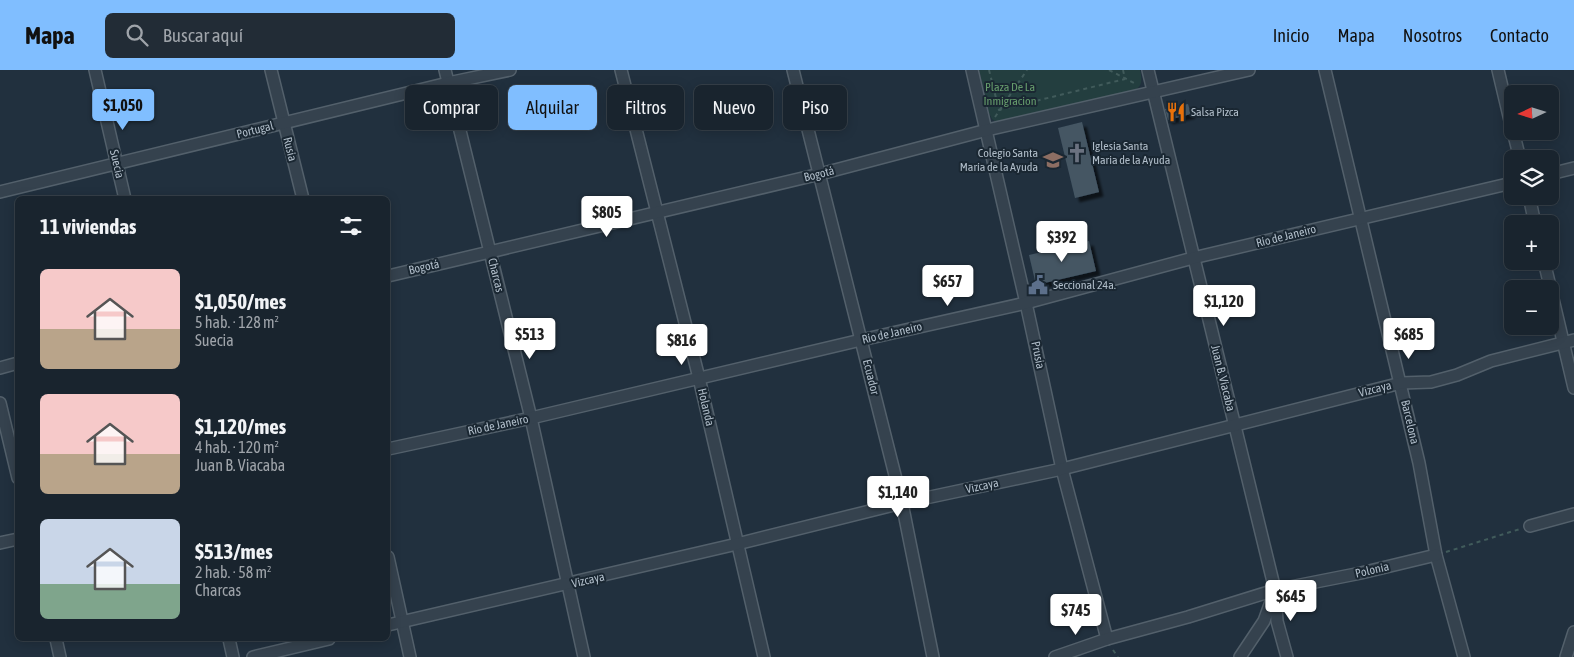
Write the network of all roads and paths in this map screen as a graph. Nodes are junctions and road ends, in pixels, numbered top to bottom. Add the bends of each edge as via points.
1 (95, 70) edge
2 (271, 70) edge
3 (445, 70) edge
4 (510, 70) edge
5 (621, 70) edge
6 (793, 70) edge
7 (972, 70) edge
8 (989, 70) edge
9 (1027, 70) edge
10 (1109, 70) edge
11 (1123, 70) edge
12 (1148, 70) edge
13 (1249, 70) edge
14 (1324, 70) edge
15 (1498, 70) edge
16 (1125, 79) junction
17 (448, 83) junction
18 (1138, 85) dead end
19 (1153, 93) junction
20 (1504, 94) edge
21 (999, 110) junction
22 (284, 123) junction
23 (987, 130) junction
24 (117, 163) junction
25 (1574, 168) edge
26 (1559, 172) edge
27 (820, 174) junction
28 (1504, 185) edge
29 (0, 192) edge
30 (124, 196) edge
31 (302, 196) edge
32 (657, 212) junction
33 (1359, 219) junction
34 (490, 252) junction
35 (1193, 258) junction
36 (1547, 270) edge
37 (390, 276) edge
38 (1026, 302) junction
39 (861, 340) junction
40 (1568, 342) edge
41 (15, 364) edge
42 (0, 368) edge
43 (699, 378) junction
44 (1401, 383) junction
45 (1574, 388) edge
46 (0, 403) edge
47 (531, 418) junction
48 (1234, 424) junction
49 (390, 449) edge
50 (15, 466) edge
51 (1062, 470) junction
52 (902, 503) junction
53 (1574, 514) edge
54 (1530, 526) joint
55 (15, 539) edge
56 (0, 543) edge
57 (737, 544) junction
58 (1436, 555) junction
59 (390, 566) edge
60 (567, 584) junction
61 (1275, 590) junction
62 (402, 621) junction
63 (390, 624) edge
64 (1574, 632) edge
65 (1107, 639) junction
66 (56, 641) edge
67 (229, 641) edge
68 (321, 641) edge
69 (60, 657) edge
70 (233, 657) edge
71 (253, 657) edge
72 (410, 657) edge
73 (584, 657) edge
74 (764, 657) edge
75 (933, 657) edge
76 (1054, 657) edge
77 (1240, 657) edge
78 (1287, 657) edge
79 (1464, 657) edge
80 (1566, 657) edge

1 - 24 street, Suecia
2 - 22 street, Rusia
3 - 17 street, Charcas
4 - 17 street, Portugal
5 - 32 street, Holanda
6 - 27 street, Ecuador
7 - 23 street, Prusia
8 - 21 path
9 - 21 path
10 - 16 path
11 - 16 path
12 - 19 street, Juan B. Viacaba
13 - 19 street, Bogotá
14 - 33 street, Barcelona
15 - 20 street
16 - 18 path
16 - 21 path
17 - 22 street, Portugal
17 - 34 street, Charcas
19 - 23 street, Bogotá
19 - 35 street, Juan B. Viacaba
22 - 24 street, Portugal
22 - 31 street, Rusia
23 - 27 street, Bogotá
23 - 38 street, Prusia
24 - 29 street, Portugal
24 - 30 street, Suecia
25 - 26 street
27 - 32 street, Bogotá
27 - 39 street, Ecuador
28 - 33 street, Río de Janeiro
32 - 34 street, Bogotá
32 - 43 street, Holanda
33 - 35 street, Río de Janeiro
33 - 44 street, Barcelona
34 - 37 street, Bogotá
34 - 47 street, Charcas
35 - 38 street, Río de Janeiro
35 - 48 street, Juan B. Viacaba
36 - 40 street
38 - 39 street, Río de Janeiro
38 - 51 street, Prusia
39 - 43 street, Río de Janeiro
39 - 52 street, Ecuador
40 - 44 street, Vizcaya via 1491,361 1431,382
40 - 45 street
41 - 42 street
43 - 47 street, Río de Janeiro
43 - 57 street, Holanda
44 - 48 street, Vizcaya
44 - 58 street, Barcelona via 1420,463
46 - 50 street
47 - 49 street, Río de Janeiro
47 - 60 street, Charcas
48 - 51 street, Vizcaya
48 - 61 street, Juan B. Viacaba
51 - 52 street, Vizcaya
51 - 65 street, Prusia
52 - 57 street, Vizcaya
52 - 75 street, Ecuador
53 - 54 street
54 - 58 path
55 - 56 street
57 - 60 street, Vizcaya
57 - 74 street, Holanda
58 - 61 street, Polonia
58 - 79 street, Barcelona
59 - 62 street
60 - 62 street, Vizcaya
60 - 73 street, Charcas
61 - 65 street, Polonia
61 - 77 street via 1264,621
61 - 78 street, Juan B. Viacaba via 1277,621
62 - 63 street, Vizcaya
62 - 72 street
64 - 80 street
65 - 76 street, Polonia
66 - 69 street
67 - 70 street
68 - 71 street

